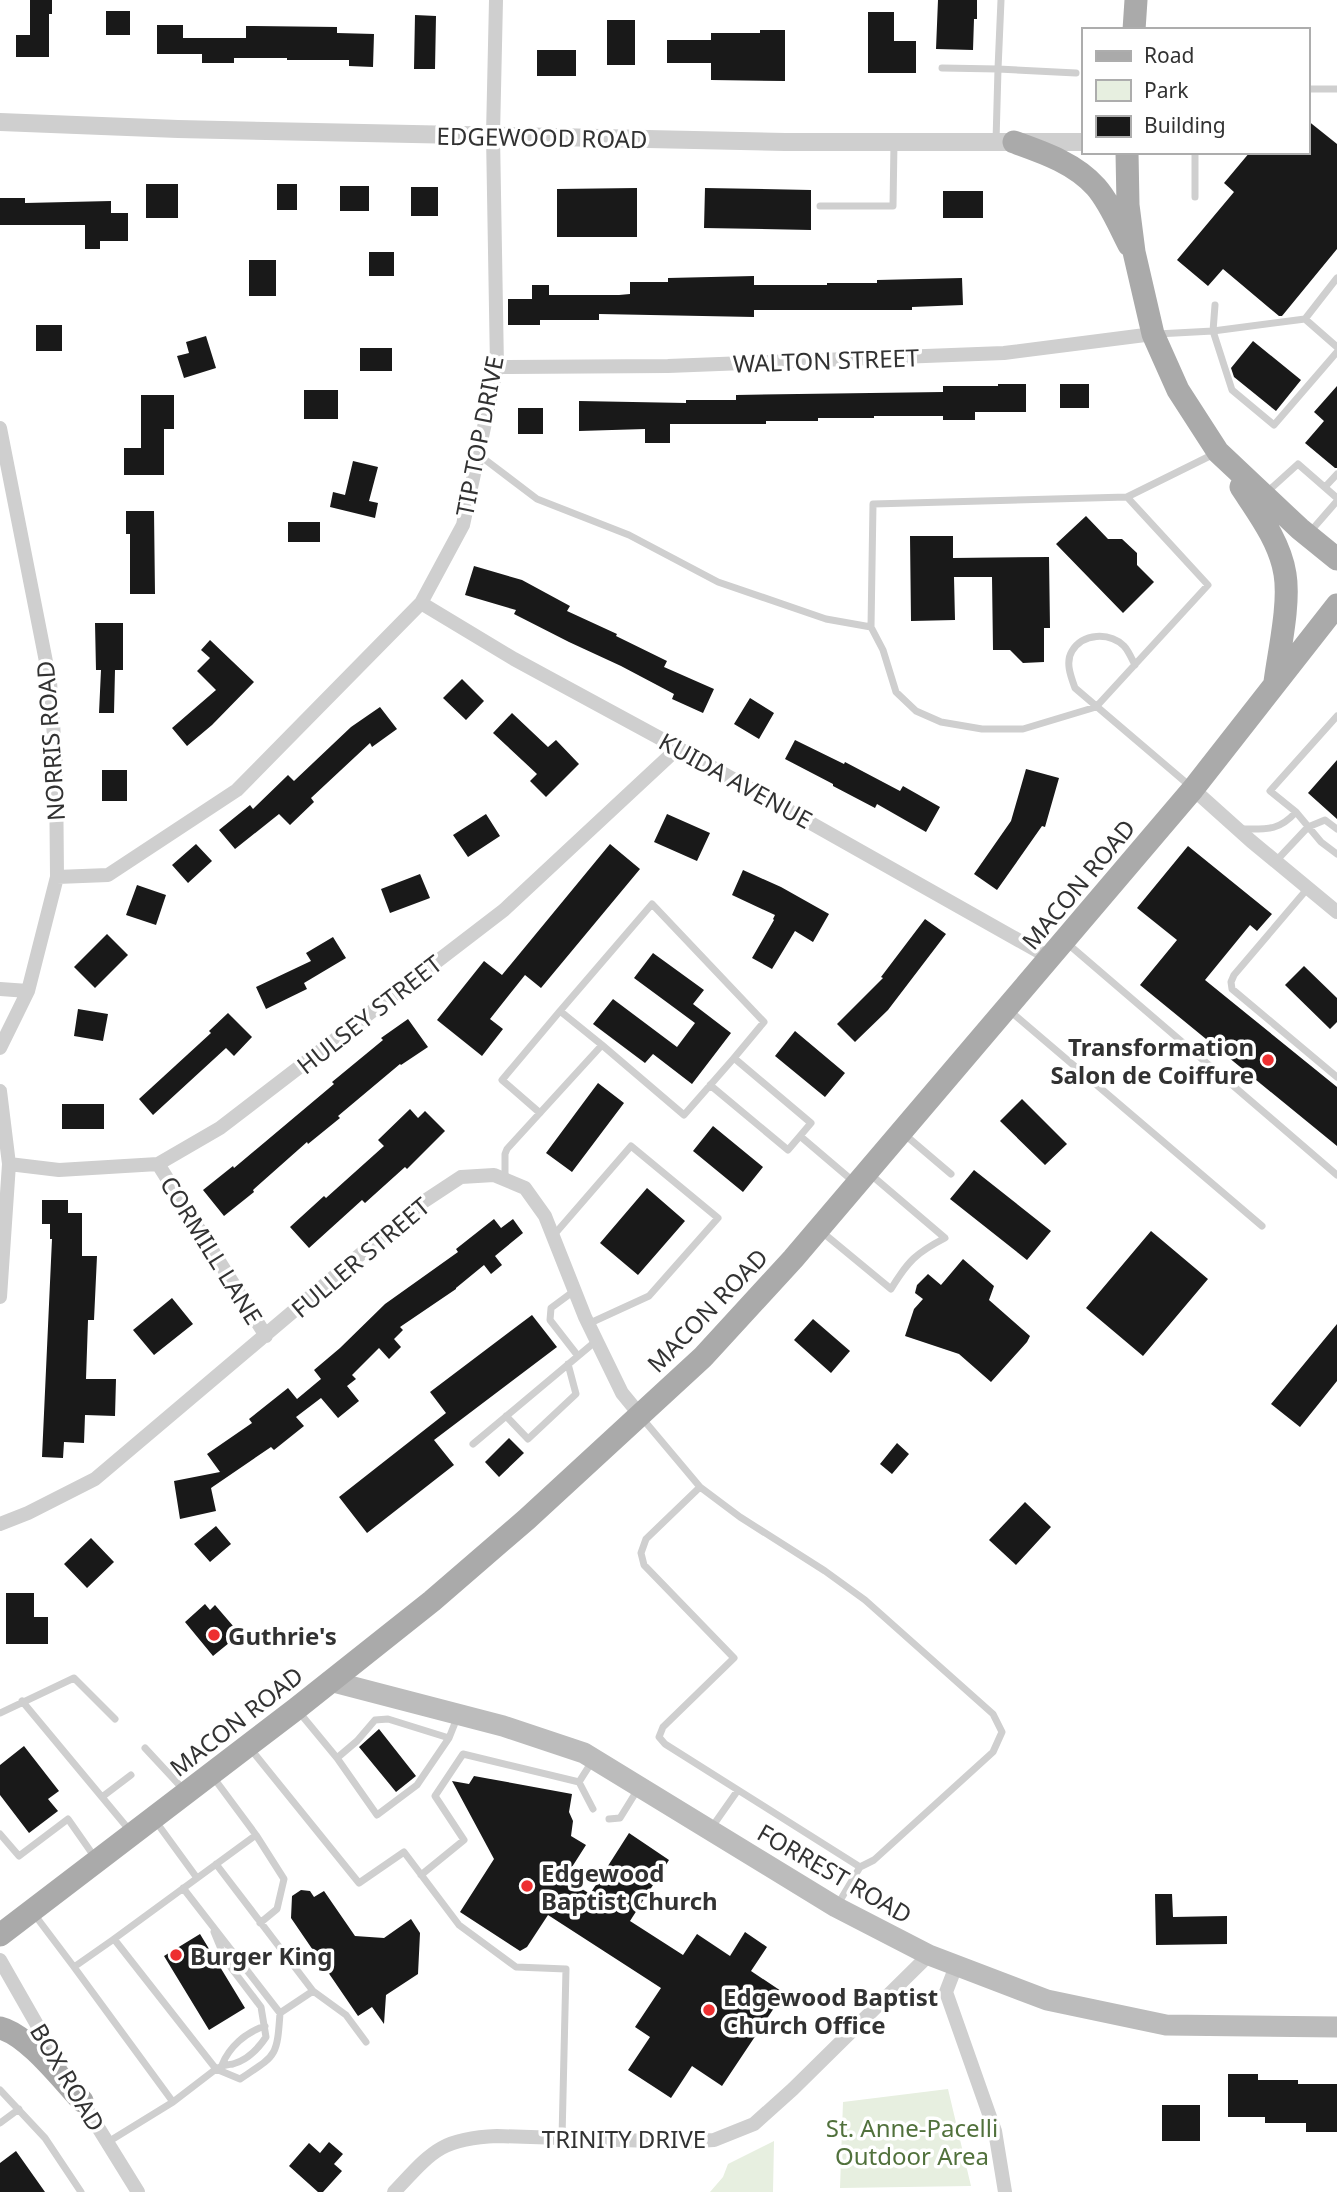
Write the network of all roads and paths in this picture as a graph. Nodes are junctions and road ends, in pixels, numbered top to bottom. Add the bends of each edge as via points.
1 (496, 0) edge
2 (1001, 0) edge
3 (1136, 0) edge
4 (1134, 28) edge
5 (942, 68) dead end
6 (998, 69) junction
7 (1076, 73) dead end
8 (1309, 89) edge
9 (1337, 89) edge
10 (0, 122) edge
11 (493, 135) junction
12 (894, 142) junction
13 (1005, 142) junction
14 (1082, 142) edge
15 (1127, 154) edge
16 (1195, 154) edge
17 (1195, 197) dead end
18 (820, 206) dead end
19 (1134, 252) junction
20 (1337, 278) edge
21 (1215, 305) dead end
22 (1305, 319) junction
23 (1213, 331) junction
24 (1153, 334) junction
25 (1337, 349) edge
26 (497, 367) junction
27 (0, 428) edge
28 (1218, 452) junction
29 (478, 455) junction
30 (1336, 477) edge
31 (1325, 487) junction
32 (1264, 495) junction
33 (1127, 497) junction
34 (1337, 499) edge
35 (1307, 535) junction
36 (1337, 559) edge
37 (421, 603) junction
38 (1337, 604) edge
39 (871, 627) junction
40 (1135, 664) junction
41 (1274, 685) junction
42 (1096, 707) junction
43 (1337, 716) edge
44 (678, 748) junction
45 (1193, 789) junction
46 (1296, 812) junction
47 (1308, 827) junction
48 (1337, 829) edge
49 (1238, 830) junction
50 (1337, 854) edge
51 (1275, 861) junction
52 (57, 877) junction
53 (1308, 888) junction
54 (1337, 912) edge
55 (1057, 950) junction
56 (0, 989) edge
57 (28, 991) junction
58 (1007, 1008) junction
59 (561, 1011) junction
60 (602, 1045) junction
61 (0, 1048) edge
62 (734, 1058) junction
63 (1337, 1077) edge
64 (710, 1085) junction
65 (0, 1091) edge
66 (540, 1113) junction
67 (901, 1131) junction
68 (800, 1136) junction
69 (9, 1164) junction
70 (158, 1164) junction
71 (951, 1174) dead end
72 (1337, 1175) edge
73 (861, 1178) junction
74 (505, 1180) junction
75 (1262, 1226) dead end
76 (818, 1228) junction
77 (552, 1236) junction
78 (574, 1291) junction
79 (0, 1297) edge
80 (588, 1324) junction
81 (266, 1336) junction
82 (596, 1341) junction
83 (578, 1356) junction
84 (568, 1364) junction
85 (639, 1415) junction
86 (506, 1416) junction
87 (473, 1444) dead end
88 (700, 1487) junction
89 (0, 1524) edge
90 (330, 1681) junction
91 (22, 1701) junction
92 (296, 1709) junction
93 (0, 1713) edge
94 (458, 1714) junction
95 (115, 1718) dead end
96 (449, 1738) junction
97 (248, 1745) junction
98 (145, 1748) dead end
99 (337, 1758) junction
100 (594, 1759) junction
101 (211, 1774) junction
102 (131, 1775) dead end
103 (579, 1782) junction
104 (640, 1786) junction
105 (738, 1790) junction
106 (186, 1792) junction
107 (102, 1797) junction
108 (593, 1809) dead end
109 (153, 1818) junction
110 (609, 1819) dead end
111 (710, 1830) junction
112 (132, 1833) junction
113 (0, 1834) edge
114 (256, 1835) junction
115 (97, 1861) junction
116 (216, 1864) junction
117 (860, 1867) junction
118 (421, 1875) junction
119 (197, 1878) junction
120 (183, 1888) junction
121 (836, 1907) junction
122 (32, 1910) junction
123 (211, 1923) junction
124 (260, 1923) junction
125 (0, 1935) edge
126 (114, 1939) junction
127 (929, 1955) junction
128 (0, 1960) edge
129 (956, 1966) junction
130 (74, 1967) junction
131 (313, 1992) junction
132 (280, 2013) junction
133 (265, 2026) junction
134 (1337, 2027) edge
135 (0, 2028) edge
136 (366, 2042) dead end
137 (219, 2067) junction
138 (0, 2090) edge
139 (82, 2101) junction
140 (173, 2102) junction
141 (19, 2109) junction
142 (0, 2123) edge
143 (562, 2138) junction
144 (107, 2142) junction
145 (82, 2192) edge
146 (138, 2192) edge
147 (394, 2192) edge
148 (1004, 2192) edge

1 - 11 street, TIP TOP DRIVE
2 - 6 lane
3 - 4 main road
5 - 6 lane
6 - 7 lane
6 - 13 lane
8 - 9 lane
10 - 11 street, EDGEWOOD ROAD
11 - 12 street, EDGEWOOD ROAD
11 - 26 street, TIP TOP DRIVE
12 - 13 street, EDGEWOOD ROAD
12 - 18 lane via 893,206
13 - 14 street, EDGEWOOD ROAD
13 - 19 main road via 1053,157 1095,186
15 - 19 main road
16 - 17 lane
19 - 24 main road
20 - 22 lane
21 - 23 lane
22 - 23 lane
22 - 25 lane
23 - 24 lane
23 - 25 lane via 1231,390 1275,425
24 - 26 street, WALTON STREET via 1004,353 668,366
24 - 28 main road via 1178,390
26 - 29 street, TIP TOP DRIVE
27 - 52 street, NORRIS ROAD via 50,682
28 - 32 main road
28 - 33 lane
28 - 41 main road via 1261,517 1285,574
29 - 37 street, TIP TOP DRIVE via 463,525
29 - 39 lane via 537,499 629,535 718,582 826,619
30 - 31 lane
31 - 32 lane via 1298,464
31 - 34 lane
32 - 35 main road
33 - 39 lane via 873,505
33 - 40 lane via 1208,585
34 - 35 lane
35 - 36 main road
37 - 44 street, KUIDA AVENUE
37 - 52 street, TIP TOP DRIVE via 237,790 108,875
38 - 41 main road, MACON ROAD
39 - 42 lane via 896,692 916,711 941,722 1023,729
40 - 42 lane
40 - 42 lane via 1125,646 1107,635 1086,638 1071,652 1069,671 1074,688
41 - 45 main road, MACON ROAD
42 - 45 lane
43 - 46 lane via 1270,791
44 - 55 street, KUIDA AVENUE
44 - 70 street, HULSEY STREET via 504,909 220,1128
45 - 49 street
45 - 55 main road, MACON ROAD
46 - 47 lane
46 - 49 lane via 1285,825
47 - 48 lane via 1325,820
47 - 50 lane
47 - 51 lane
49 - 51 street
51 - 53 street
52 - 57 street, NORRIS ROAD
53 - 54 street
53 - 63 lane via 1234,975 1232,989
55 - 58 main road, MACON ROAD
55 - 72 lane
56 - 57 street
57 - 61 street, NORRIS ROAD
58 - 67 main road, MACON ROAD
58 - 75 lane
59 - 60 lane
59 - 62 lane via 652,904 764,1022
59 - 66 lane via 502,1080
60 - 64 lane via 684,1115
60 - 66 lane
62 - 64 lane
62 - 68 lane via 811,1123
64 - 68 lane via 788,1150
65 - 69 street
66 - 74 lane via 507,1149
67 - 71 lane
67 - 73 main road, MACON ROAD
68 - 73 lane
69 - 70 street, HULSEY STREET via 59,1170
69 - 79 street
70 - 81 street, CORMILL LANE
73 - 76 main road, MACON ROAD
73 - 76 lane via 945,1238 905,1265 891,1289
74 - 77 street, FULLER STREET via 525,1188 545,1216
74 - 81 street, FULLER STREET via 494,1175 461,1177 420,1204
76 - 85 main road, MACON ROAD via 703,1357
77 - 78 street, FULLER STREET
77 - 80 lane via 631,1146 718,1219 649,1296
78 - 80 street, FULLER STREET
78 - 83 lane via 551,1308 550,1321
80 - 82 street, FULLER STREET
81 - 89 street, FULLER STREET via 95,1479
82 - 83 lane
82 - 85 street, FULLER STREET via 622,1393
83 - 84 lane
84 - 86 lane
84 - 86 lane via 576,1394 528,1439
85 - 88 lane
85 - 90 main road, MACON ROAD via 432,1601
86 - 87 lane
88 - 105 lane via 646,1539 641,1553 644,1565 734,1658 663,1727 659,1737
88 - 117 lane via 865,1600 993,1714 1002,1732 993,1752 874,1860
90 - 92 main road, MACON ROAD
90 - 94 main road, FORREST ROAD
91 - 93 lane
91 - 95 lane via 74,1678
91 - 107 lane
92 - 97 main road, MACON ROAD
92 - 99 lane
94 - 96 lane
94 - 100 main road, FORREST ROAD
96 - 99 lane via 388,1719 375,1720
96 - 99 lane via 417,1785 377,1815
97 - 101 main road, MACON ROAD
97 - 118 lane via 359,1883 404,1852
98 - 106 lane
100 - 103 lane
100 - 104 main road, FORREST ROAD
101 - 106 main road, MACON ROAD
101 - 114 lane
102 - 107 lane
103 - 108 lane
103 - 118 lane via 463,1754 435,1796 464,1840
104 - 110 lane via 620,1818
104 - 111 main road, FORREST ROAD
105 - 111 lane
105 - 117 lane
106 - 109 main road, MACON ROAD
107 - 112 lane
109 - 112 main road, MACON ROAD
109 - 119 lane
111 - 121 main road, FORREST ROAD
112 - 115 main road, MACON ROAD
113 - 115 lane via 19,1856 68,1819
114 - 116 lane
114 - 124 lane via 284,1879 276,1909
115 - 122 main road, MACON ROAD
116 - 119 lane
116 - 124 lane
117 - 121 lane
118 - 143 lane via 459,1925 516,1967 566,1969
119 - 120 lane
120 - 123 lane
120 - 126 lane
121 - 127 main road, FORREST ROAD
122 - 125 main road, MACON ROAD
122 - 130 lane
123 - 132 lane
123 - 133 lane via 226,1961 261,2007
124 - 131 lane
126 - 130 lane
126 - 137 lane
127 - 129 main road, FORREST ROAD
127 - 143 street, TRINITY DRIVE via 754,2124 714,2140
128 - 139 street, BOX ROAD
129 - 134 main road, FORREST ROAD via 1047,2000 1166,2025
129 - 148 street via 946,1992 995,2131
130 - 140 lane
131 - 132 lane
131 - 136 lane via 346,2015
132 - 137 lane via 271,2059 240,2079
133 - 137 lane via 253,2030
133 - 137 lane via 266,2038 258,2049
135 - 139 main road via 25,2041
137 - 140 lane
138 - 141 lane
139 - 144 street, BOX ROAD
140 - 144 lane
141 - 142 lane
141 - 145 lane
143 - 147 street, TRINITY DRIVE via 471,2137 449,2142
144 - 146 street, BOX ROAD

